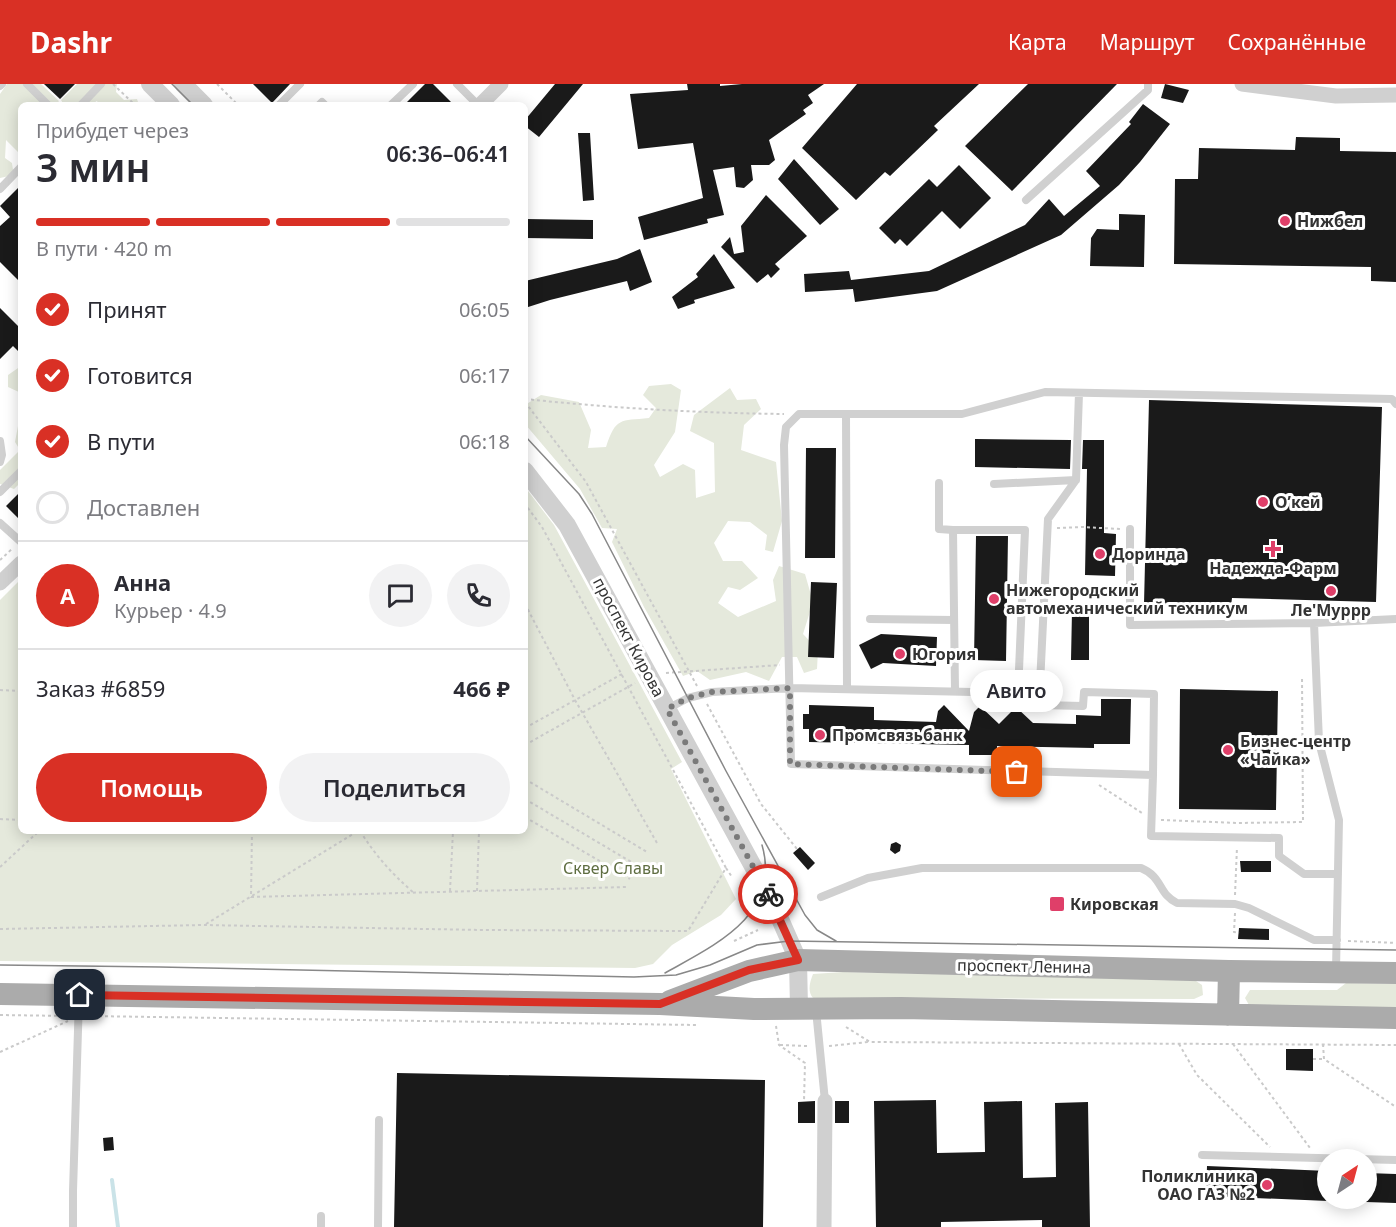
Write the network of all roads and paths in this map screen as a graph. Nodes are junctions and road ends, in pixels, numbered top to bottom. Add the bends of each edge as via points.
1 (27, 84) edge
2 (101, 84) edge
3 (113, 84) edge
4 (150, 84) edge
5 (217, 84) edge
6 (300, 84) edge
7 (413, 84) edge
8 (457, 84) edge
9 (501, 84) edge
10 (1148, 84) edge
11 (1242, 84) edge
12 (183, 95) edge
13 (1396, 95) edge
14 (45, 102) edge
15 (84, 102) edge
16 (132, 102) edge
17 (198, 102) edge
18 (235, 102) edge
19 (282, 102) edge
20 (394, 102) edge
21 (476, 102) edge
22 (482, 102) edge
23 (18, 170) edge
24 (0, 189) edge
25 (1026, 200) dead end
26 (1078, 393) junction
27 (528, 400) edge
28 (528, 404) edge
29 (1396, 404) edge
30 (799, 414) junction
31 (846, 414) junction
32 (0, 441) edge
33 (0, 462) edge
34 (18, 474) edge
35 (528, 475) edge
36 (1076, 480) junction
37 (939, 483) dead end
38 (994, 484) dead end
39 (0, 492) edge
40 (528, 508) edge
41 (0, 523) edge
42 (1048, 529) junction
43 (1130, 529) joint
44 (953, 530) junction
45 (18, 539) edge
46 (18, 543) edge
47 (0, 560) edge
48 (18, 565) edge
49 (0, 583) edge
50 (528, 610) edge
51 (870, 619) dead end
52 (1396, 619) edge
53 (954, 620) junction
54 (1314, 623) junction
55 (789, 664) junction
56 (662, 673) dead end
57 (691, 673) junction
58 (622, 674) junction
59 (1302, 676) dead end
60 (640, 681) dead end
61 (629, 686) junction
62 (790, 688) junction
63 (847, 689) junction
64 (0, 690) edge
65 (18, 691) edge
66 (955, 691) junction
67 (1018, 693) junction
68 (701, 694) junction
69 (575, 700) junction
70 (1039, 705) junction
71 (667, 709) junction
72 (583, 713) junction
73 (528, 726) edge
74 (528, 743) edge
75 (1153, 775) junction
76 (528, 781) edge
77 (528, 801) edge
78 (0, 819) edge
79 (528, 819) edge
80 (18, 820) edge
81 (1238, 823) dead end
82 (36, 834) edge
83 (252, 834) edge
84 (354, 834) edge
85 (361, 834) edge
86 (453, 834) edge
87 (479, 834) edge
88 (657, 843) dead end
89 (797, 849) dead end
90 (647, 852) dead end
91 (1240, 865) dead end
92 (638, 866) dead end
93 (1236, 866) dead end
94 (0, 867) edge
95 (726, 868) junction
96 (1338, 874) junction
97 (732, 878) dead end
98 (630, 879) dead end
99 (627, 887) dead end
100 (477, 891) junction
101 (450, 892) junction
102 (414, 893) junction
103 (251, 897) junction
104 (821, 897) dead end
105 (203, 925) junction
106 (0, 929) edge
107 (758, 930) dead end
108 (1337, 940) junction
109 (734, 941) dead end
110 (1396, 943) edge
111 (798, 960) junction
112 (1228, 971) junction
113 (1336, 971) junction
114 (1396, 973) edge
115 (0, 994) edge
116 (660, 1004) junction
117 (79, 1005) junction
118 (810, 1014) junction
119 (0, 1015) edge
120 (1228, 1015) junction
121 (1396, 1018) edge
122 (705, 1025) dead end
123 (776, 1026) dead end
124 (870, 1042) junction
125 (1179, 1044) junction
126 (1233, 1044) junction
127 (1323, 1044) junction
128 (779, 1045) junction
129 (1396, 1045) edge
130 (807, 1046) dead end
131 (824, 1046) dead end
132 (0, 1052) edge
133 (1313, 1059) dead end
134 (1324, 1059) junction
135 (804, 1101) dead end
136 (825, 1101) joint
137 (1396, 1107) edge
138 (379, 1120) dead end
139 (1202, 1155) dead end
140 (1281, 1157) junction
141 (1317, 1157) edge
142 (1317, 1158) edge
143 (1377, 1160) edge
144 (1396, 1160) edge
145 (321, 1216) dead end
146 (73, 1227) edge
147 (321, 1227) edge
148 (378, 1227) edge
149 (824, 1227) edge

1 - 14 lane
2 - 15 lane
3 - 16 path
4 - 12 street
5 - 18 path
6 - 19 lane
7 - 20 lane
8 - 21 lane
9 - 22 street
10 - 25 lane via 1148,90
11 - 13 street via 1336,96
12 - 17 street
23 - 24 lane
26 - 29 lane via 1392,399
26 - 31 lane via 1045,392 962,414
26 - 36 lane
27 - 30 path via 713,413
28 - 57 path via 586,482
30 - 31 lane
30 - 55 lane via 786,427 784,445
31 - 63 lane
32 - 33 lane
34 - 39 lane
35 - 71 street, проспект Кирова via 567,525
36 - 38 lane
36 - 42 lane via 1048,519
37 - 44 lane via 939,529
40 - 58 path
41 - 45 lane
42 - 43 path
42 - 70 lane
43 - 54 lane via 1130,625
44 - 53 lane
44 - 67 lane via 1025,530
46 - 47 path
48 - 49 street
50 - 69 path
51 - 53 lane
52 - 54 lane
53 - 66 lane
54 - 96 lane via 1319,742 1339,820
55 - 57 path
55 - 62 lane
56 - 57 path
57 - 68 path
58 - 61 path
58 - 69 path
59 - 81 path via 1303,822
60 - 61 path
61 - 72 path
61 - 95 path
62 - 63 lane
62 - 68 lane
62 - 75 lane via 790,764
63 - 66 lane
64 - 65 path
66 - 67 lane
67 - 70 lane
68 - 71 lane
68 - 89 path via 761,804
69 - 72 path
69 - 73 path
70 - 75 lane via 1083,706 1084,692 1154,694
71 - 111 street, проспект Кирова via 773,903
72 - 74 path
72 - 88 path
75 - 96 lane via 1151,836 1279,838 1280,856 1304,874
76 - 90 path
77 - 92 path
78 - 80 path
79 - 98 path
82 - 94 path
83 - 103 path
84 - 103 path
85 - 102 path via 391,873
86 - 101 path
87 - 100 path
91 - 93 path
95 - 97 path
95 - 105 path via 688,931
96 - 108 lane
99 - 100 path
100 - 101 path
101 - 102 path
102 - 103 path
103 - 105 path
104 - 108 lane via 868,878 922,868 1141,868 1156,877 1164,894 1177,903 1235,904 1314,940
105 - 106 path
107 - 109 path
108 - 110 path
108 - 113 lane
111 - 112 main road, проспект Ленина
111 - 116 main road, проспект Ленина via 749,970
111 - 118 street, проспект Кирова
112 - 113 main road, проспект Ленина
112 - 120 main road
113 - 114 main road, проспект Ленина
115 - 117 main road, проспект Ленина
116 - 117 main road, проспект Ленина
116 - 118 main road, проспект Ленина
117 - 119 path
117 - 122 path
117 - 132 path
117 - 146 lane
118 - 120 main road, проспект Ленина
118 - 124 path via 848,1027
118 - 136 lane
120 - 121 main road, проспект Ленина
123 - 128 path
124 - 125 path
124 - 131 path
125 - 126 path
125 - 140 path via 1197,1075
126 - 127 path
126 - 141 path
127 - 129 path
127 - 134 path
128 - 130 path
128 - 135 path via 806,1063
133 - 134 path
134 - 137 path
136 - 149 street
138 - 148 lane
139 - 140 lane
140 - 142 lane
143 - 144 lane
145 - 147 lane

